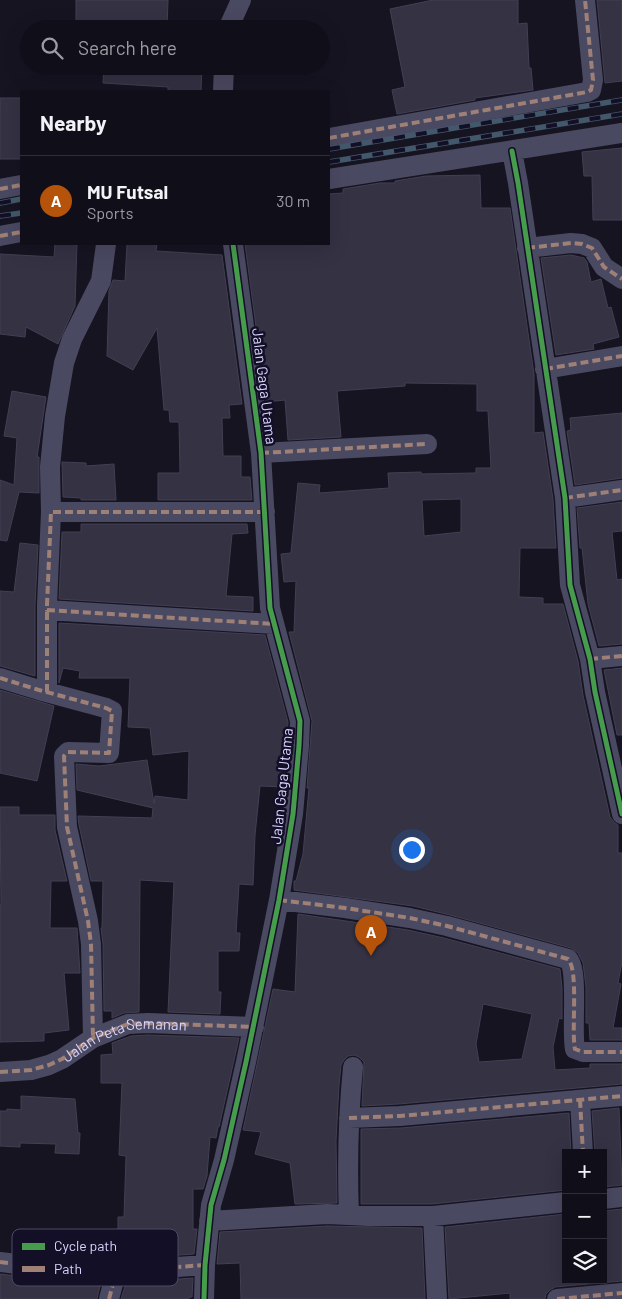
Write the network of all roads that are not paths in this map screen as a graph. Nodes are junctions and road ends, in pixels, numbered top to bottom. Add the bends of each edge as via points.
1 (241, 0) edge
2 (585, 0) edge
3 (231, 20) edge
4 (224, 75) edge
5 (223, 90) edge
6 (622, 132) edge
7 (330, 138) edge
8 (512, 151) junction
9 (330, 179) edge
10 (20, 185) edge
11 (0, 189) edge
12 (20, 232) edge
13 (0, 236) edge
14 (106, 245) edge
15 (233, 245) edge
16 (527, 248) junction
17 (622, 279) edge
18 (622, 356) edge
19 (545, 368) junction
20 (427, 444) dead end
21 (261, 453) junction
22 (622, 490) edge
23 (565, 498) junction
24 (51, 512) junction
25 (265, 512) junction
26 (47, 610) junction
27 (273, 624) junction
28 (622, 656) edge
29 (590, 659) junction
30 (0, 678) edge
31 (47, 692) junction
32 (622, 814) edge
33 (279, 900) junction
34 (254, 1027) junction
35 (93, 1038) junction
36 (622, 1052) edge
37 (353, 1067) dead end
38 (0, 1072) edge
39 (622, 1096) edge
40 (580, 1100) junction
41 (348, 1118) junction
42 (583, 1149) edge
43 (622, 1197) edge
44 (607, 1199) edge
45 (562, 1202) edge
46 (349, 1215) junction
47 (433, 1216) junction
48 (209, 1221) junction
49 (205, 1265) junction
50 (178, 1267) edge
51 (112, 1286) edge
52 (622, 1293) edge
53 (109, 1299) edge
54 (204, 1299) edge
55 (437, 1299) edge
56 (557, 1299) edge

1 - 3 street
2 - 7 street via 593,80 591,90
4 - 5 street
6 - 8 street
8 - 9 street
8 - 16 street
10 - 11 street
12 - 13 street
14 - 24 street via 101,281 72,339 64,363 50,467
15 - 21 street, Jalan Gaga Utama
16 - 17 street via 582,244 592,248 604,267
16 - 19 street
18 - 19 street
19 - 23 street
20 - 21 street
21 - 25 street, Jalan Gaga Utama
22 - 23 street
23 - 29 street via 570,585
24 - 25 street
24 - 26 street
25 - 27 street, Jalan Gaga Utama
26 - 27 street
26 - 31 street
27 - 33 street, Jalan Gaga Utama via 300,721 293,814
28 - 29 street
29 - 32 street
30 - 31 street
31 - 35 street via 112,711 109,753 68,752 64,756 67,828 91,944
33 - 34 street, Jalan Gaga Utama
33 - 36 street via 419,920 568,959 573,972 575,1049
34 - 35 street, Jalan Peta Semanan via 128,1024
34 - 48 street, Jalan Gaga Utama
35 - 38 street, Jalan Peta Semanan via 49,1065
37 - 41 street
39 - 40 street
40 - 41 street
40 - 42 street
41 - 46 street
43 - 44 street
45 - 47 street
46 - 47 street
46 - 48 street
47 - 55 street
48 - 49 street, Jalan Gaga Utama
49 - 50 street
49 - 54 street, Jalan Gaga Utama
51 - 53 street
52 - 56 street

